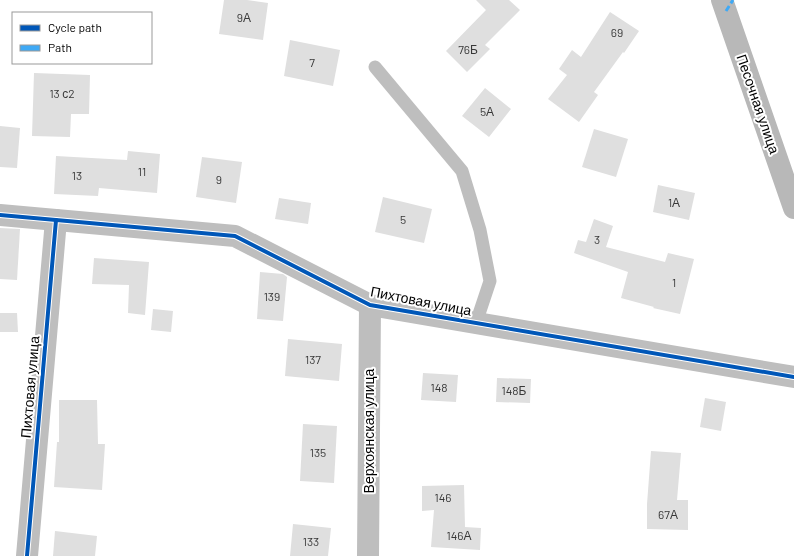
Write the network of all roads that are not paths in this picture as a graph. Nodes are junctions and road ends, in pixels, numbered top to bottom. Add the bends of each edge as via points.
1 (722, 0) edge
2 (375, 67) dead end
3 (794, 208) edge
4 (0, 215) edge
5 (56, 220) junction
6 (370, 305) junction
7 (476, 323) junction
8 (794, 377) edge
9 (27, 556) edge
10 (368, 556) edge

1 - 3 main road, Песочная улица
2 - 7 lane via 462,171 480,230 490,280
4 - 5 street, Пихтовая улица
5 - 6 street, Пихтовая улица via 235,236
5 - 9 street, Пихтовая улица
6 - 7 street, Пихтовая улица
6 - 10 street, Верхоянская улица
7 - 8 street, Пихтовая улица

